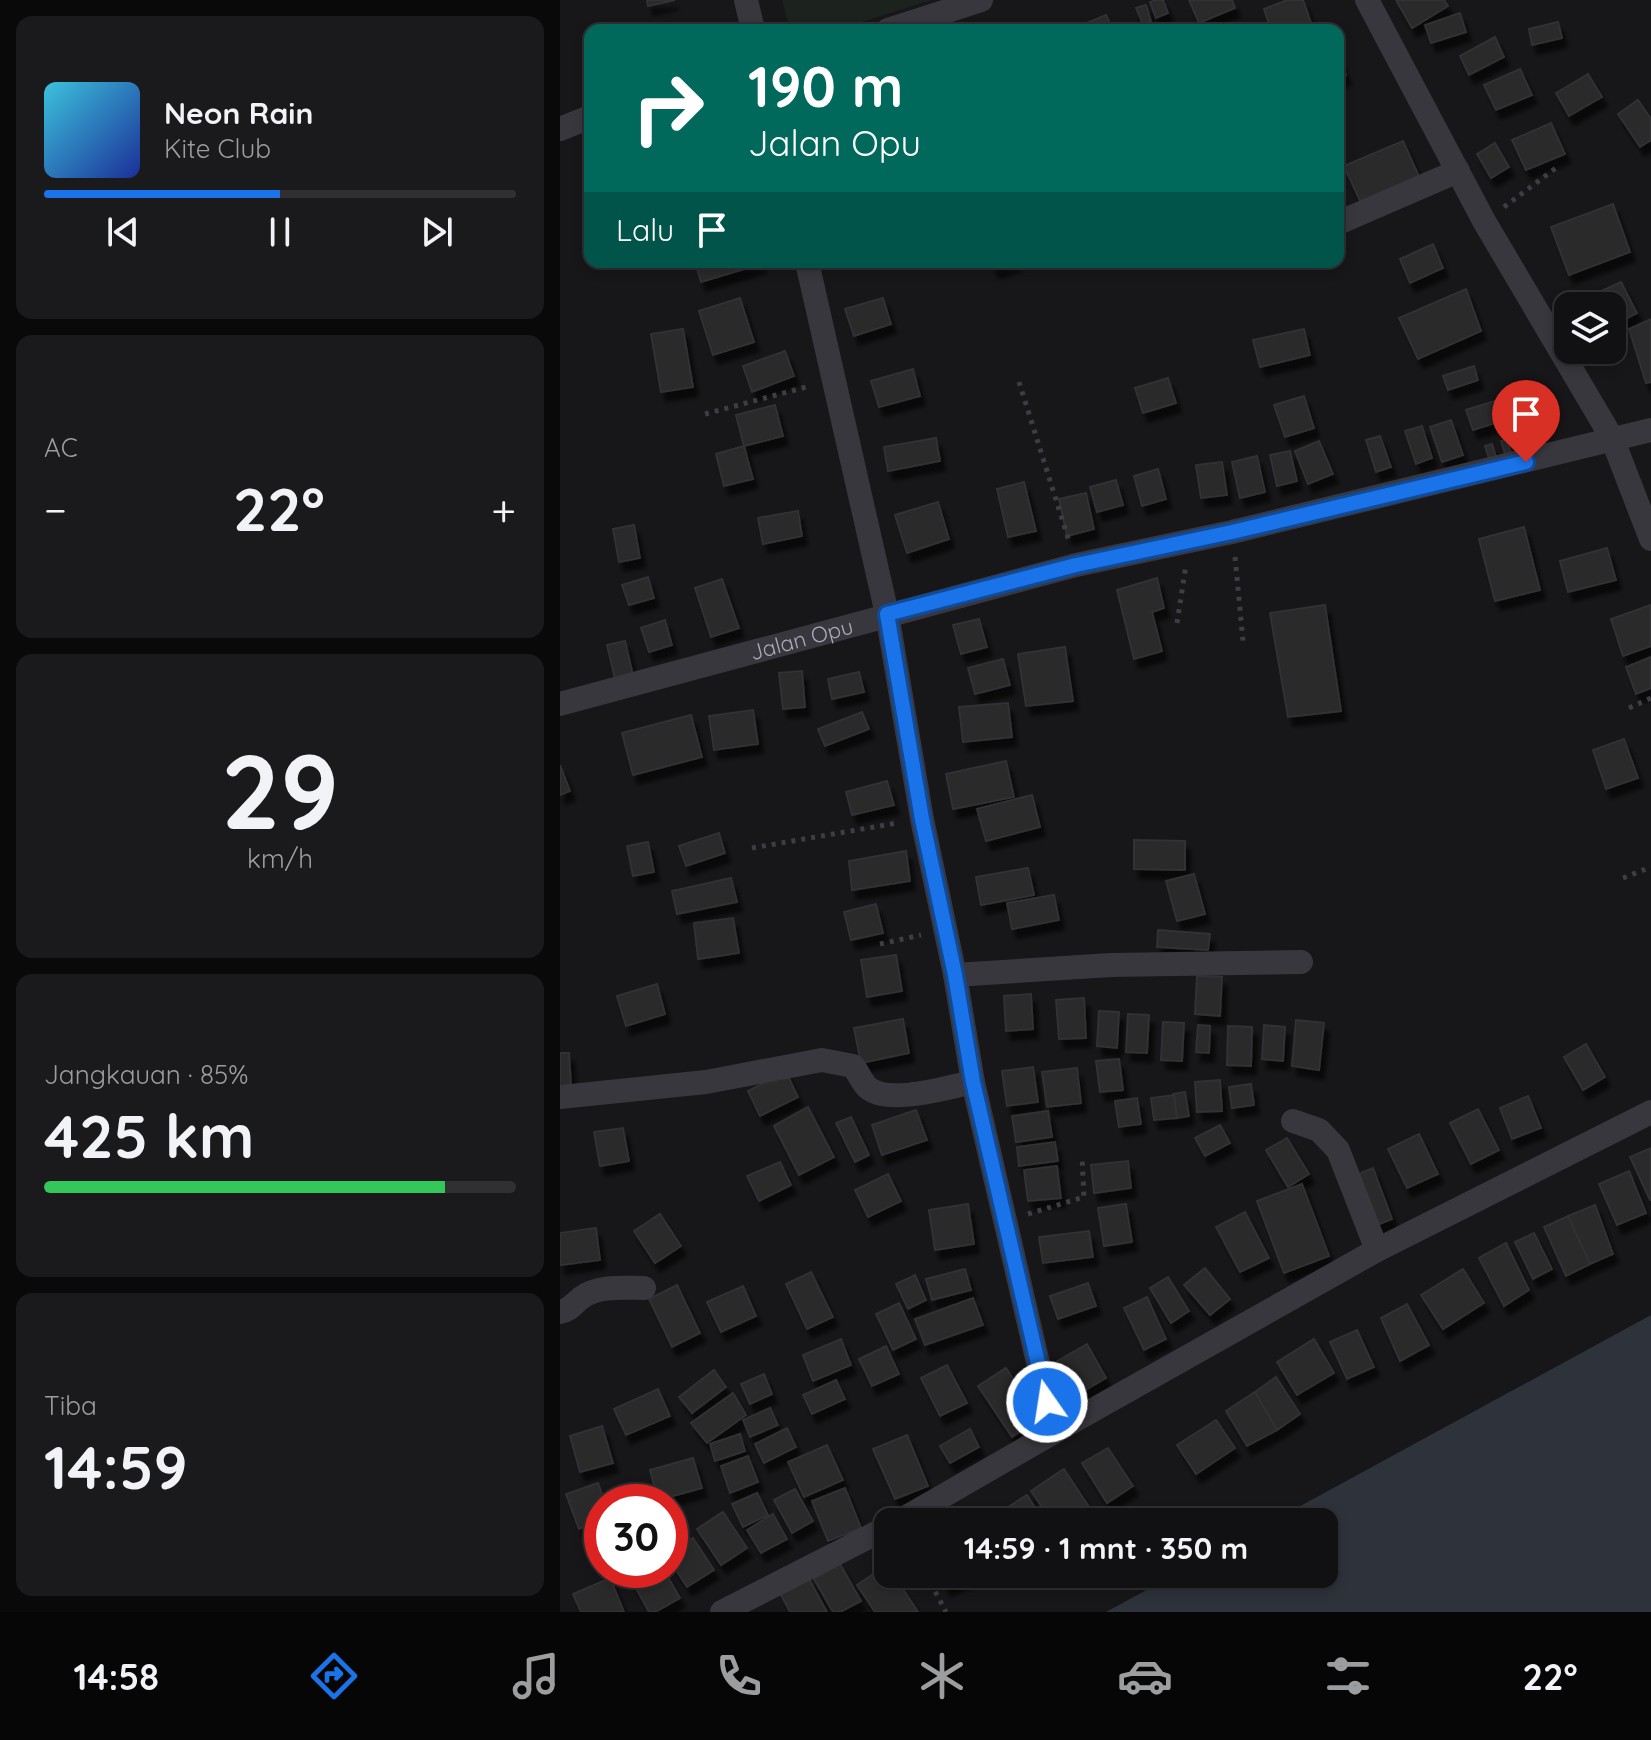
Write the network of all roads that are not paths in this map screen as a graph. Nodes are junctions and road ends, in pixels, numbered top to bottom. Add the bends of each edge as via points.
1 (746, 0) edge
2 (981, 0) edge
3 (1367, 0) edge
4 (752, 24) edge
5 (907, 24) edge
6 (584, 119) edge
7 (560, 129) edge
8 (1458, 171) junction
9 (1344, 220) edge
10 (808, 268) edge
11 (1651, 430) edge
12 (1612, 438) junction
13 (1651, 539) edge
14 (887, 614) junction
15 (560, 704) edge
16 (1301, 962) dead end
17 (955, 975) junction
18 (973, 1082) junction
19 (560, 1097) edge
20 (1651, 1112) edge
21 (1293, 1121) dead end
22 (1377, 1250) junction
23 (644, 1288) dead end
24 (560, 1312) edge
25 (1054, 1432) junction
26 (922, 1508) edge
27 (874, 1534) edge
28 (722, 1612) edge

1 - 4 street
2 - 5 street
3 - 8 street
6 - 7 street
8 - 9 street
8 - 12 street
10 - 14 street
11 - 12 street, Jalan Opu
12 - 13 street
12 - 14 street, Jalan Opu
14 - 15 street, Jalan Opu
14 - 17 street
16 - 17 street via 1111,965
17 - 18 street
18 - 19 street via 899,1096 881,1094 867,1087 853,1066 822,1060 706,1082
18 - 25 street
20 - 22 street
21 - 22 street via 1319,1130 1338,1150
22 - 25 street
23 - 24 street via 594,1292
25 - 26 street
27 - 28 street

